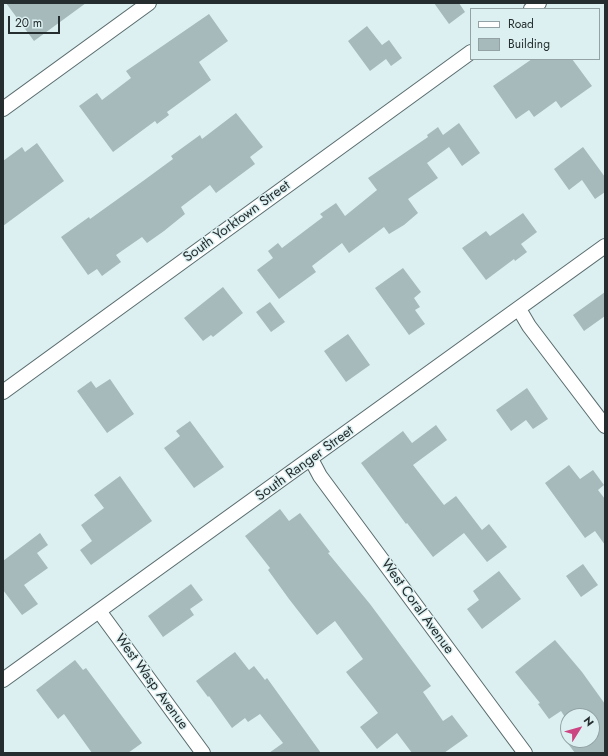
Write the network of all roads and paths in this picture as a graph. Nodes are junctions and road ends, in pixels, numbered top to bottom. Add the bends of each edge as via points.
1 (149, 3) edge
2 (470, 53) edge
3 (3, 109) edge
4 (605, 246) edge
5 (519, 309) junction
6 (3, 392) edge
7 (605, 426) edge
8 (311, 459) junction
9 (99, 611) junction
10 (3, 680) edge
11 (203, 753) edge
12 (525, 753) edge

1 - 3 street
2 - 6 street, South Yorktown Street
4 - 5 street, South Ranger Street
5 - 7 street via 529,326
5 - 8 street, South Ranger Street
8 - 9 street, South Ranger Street
8 - 12 street, West Coral Avenue via 320,476
9 - 10 street, South Ranger Street
9 - 11 street, West Wasp Avenue

